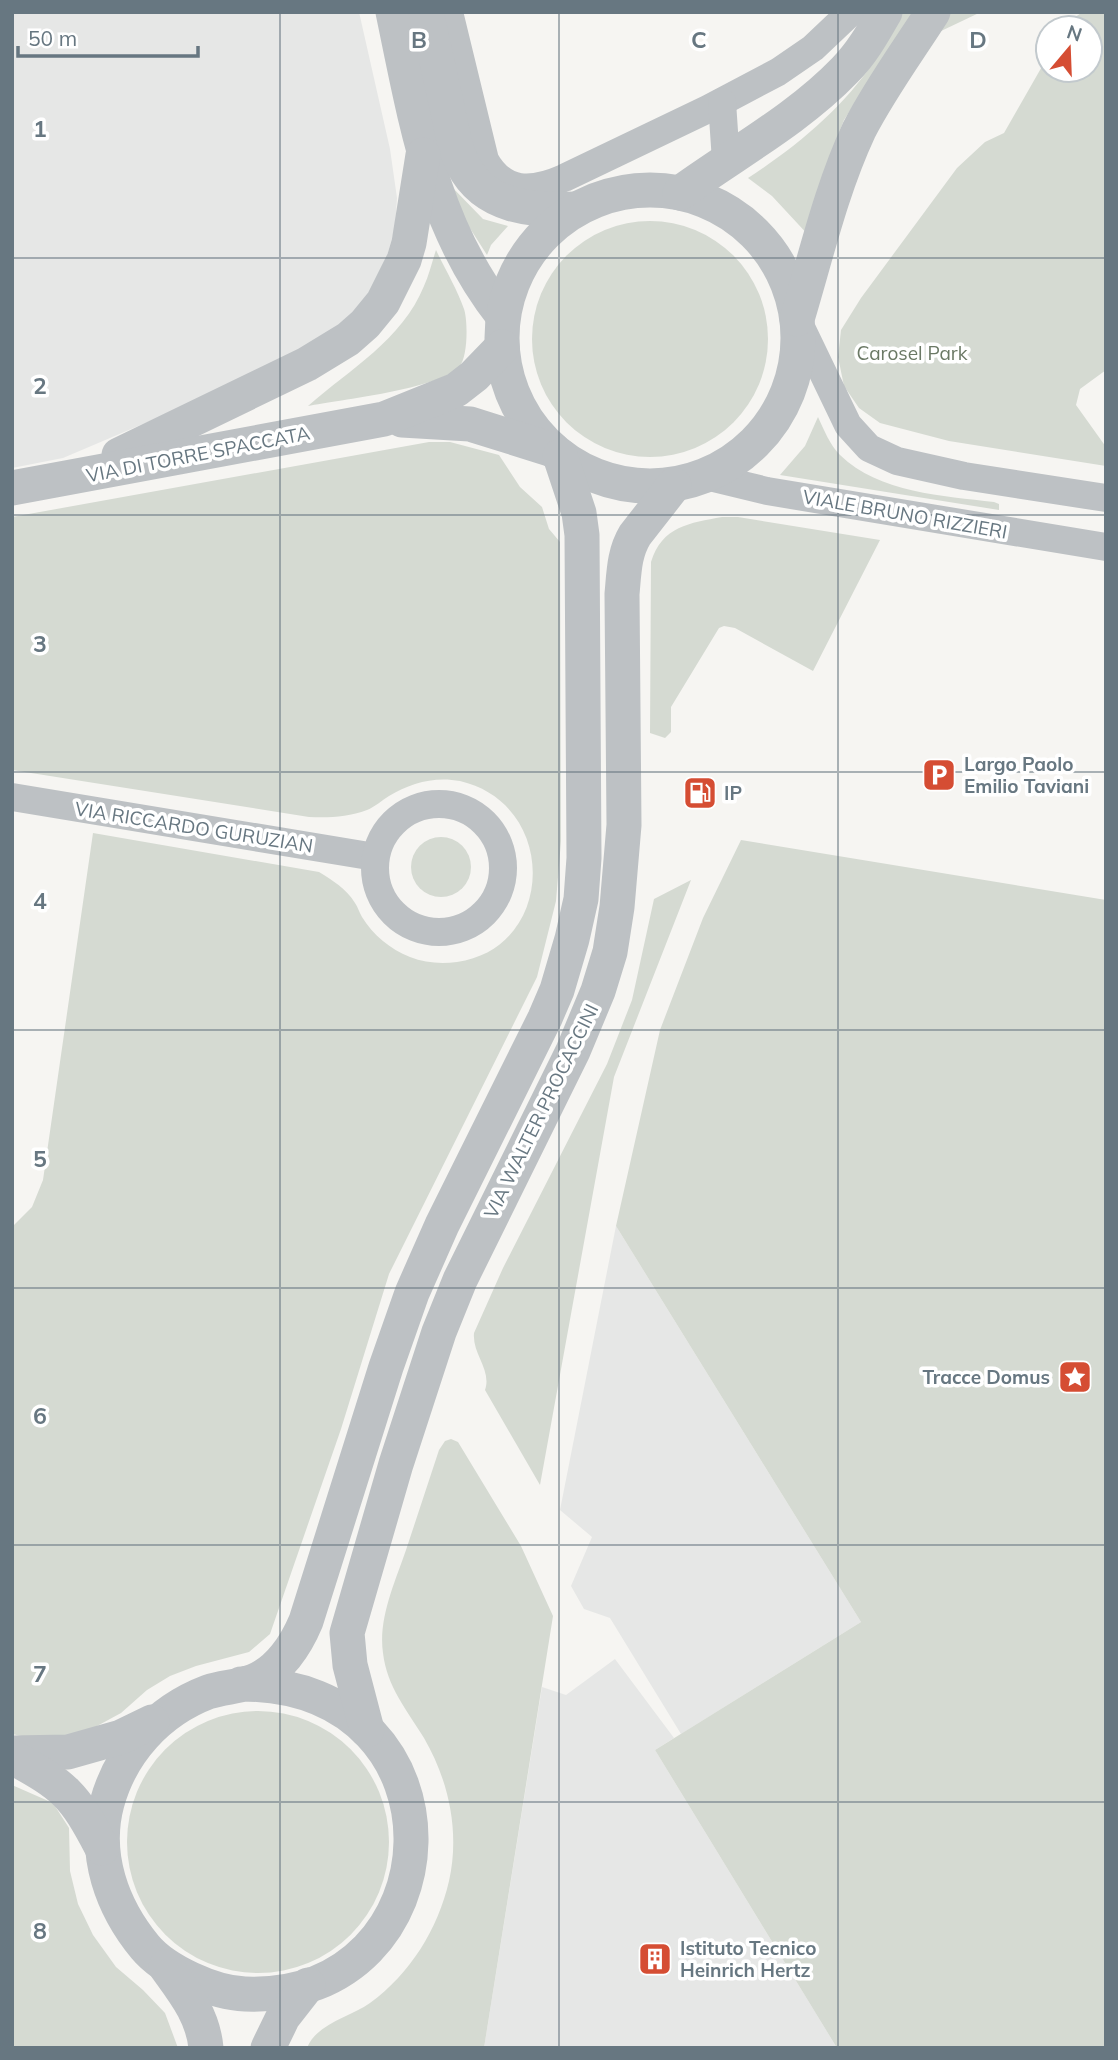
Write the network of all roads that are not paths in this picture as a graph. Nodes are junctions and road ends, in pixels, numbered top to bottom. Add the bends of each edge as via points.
1 (393, 12) edge
2 (426, 12) edge
3 (449, 12) edge
4 (851, 12) edge
5 (885, 12) edge
6 (933, 12) edge
7 (722, 102) junction
8 (423, 155) junction
9 (726, 160) junction
10 (680, 193) junction
11 (576, 209) junction
12 (797, 319) junction
13 (502, 332) junction
14 (384, 419) junction
15 (556, 453) junction
16 (70, 478) junction
17 (690, 481) junction
18 (12, 488) edge
19 (1106, 498) edge
20 (1106, 547) edge
21 (12, 797) edge
22 (375, 857) junction
23 (241, 1684) junction
24 (164, 1716) junction
25 (367, 1730) junction
26 (12, 1755) edge
27 (102, 1848) junction
28 (162, 1961) junction
29 (308, 1985) junction
30 (206, 2048) edge
31 (268, 2048) edge

1 - 8 street
2 - 11 street via 458,153 473,180 510,205
3 - 7 street via 485,160 498,177 514,187 553,183
4 - 7 street via 795,61
5 - 9 street via 845,71
6 - 12 street via 853,144
7 - 9 street
8 - 13 street via 449,225
8 - 16 street via 404,260 383,302 365,324 322,356 273,382
9 - 10 street
10 - 11 street via 627,192
10 - 12 street via 727,211 761,240 785,276
11 - 13 street via 545,233 525,257 511,286
12 - 17 street via 796,369 777,416 744,454
12 - 19 street via 848,425 876,452 936,471
13 - 14 street, VIA DI TORRE SPACCATA via 465,384 447,396
13 - 15 street via 507,379 517,404 534,431
14 - 15 street, VIA DI TORRE SPACCATA via 470,424
14 - 16 street, VIA DI TORRE SPACCATA
15 - 17 street via 611,482 643,486
15 - 23 street, VIA WALTER PROCACCINI via 582,524 584,591 584,858 581,899 567,958 545,1018 412,1293 302,1632 271,1670
16 - 18 street, VIA DI TORRE SPACCATA
17 - 20 street, VIALE BRUNO RIZZIERI
17 - 25 street, VIA WALTER PROCACCINI via 635,535 625,562 624,825 610,952 573,1051 439,1332 347,1633
21 - 22 street, VIA RICCARDO GURUZIAN
22 - 22 street via 375,878 382,898 395,915 433,933 474,923 501,889 501,847 475,814 456,805 434,803 413,808 382,836
23 - 24 street, VIA WALTER PROCACCINI via 206,1693
23 - 25 street, VIA WALTER PROCACCINI via 303,1692 348,1713
24 - 26 street via 121,1737 68,1752
24 - 27 street, VIA WALTER PROCACCINI via 122,1765 107,1805
25 - 29 street, VIA WALTER PROCACCINI via 396,1769 406,1794 412,1822 408,1875 388,1922 372,1942 355,1960
26 - 27 street via 69,1793
27 - 28 street, VIA WALTER PROCACCINI via 120,1911 148,1951
28 - 29 street, VIA WALTER PROCACCINI via 215,1990 238,1994 263,1995
28 - 30 street, VIA WALTER PROCACCINI via 197,2012
29 - 31 street, VIA WALTER PROCACCINI via 283,2017

